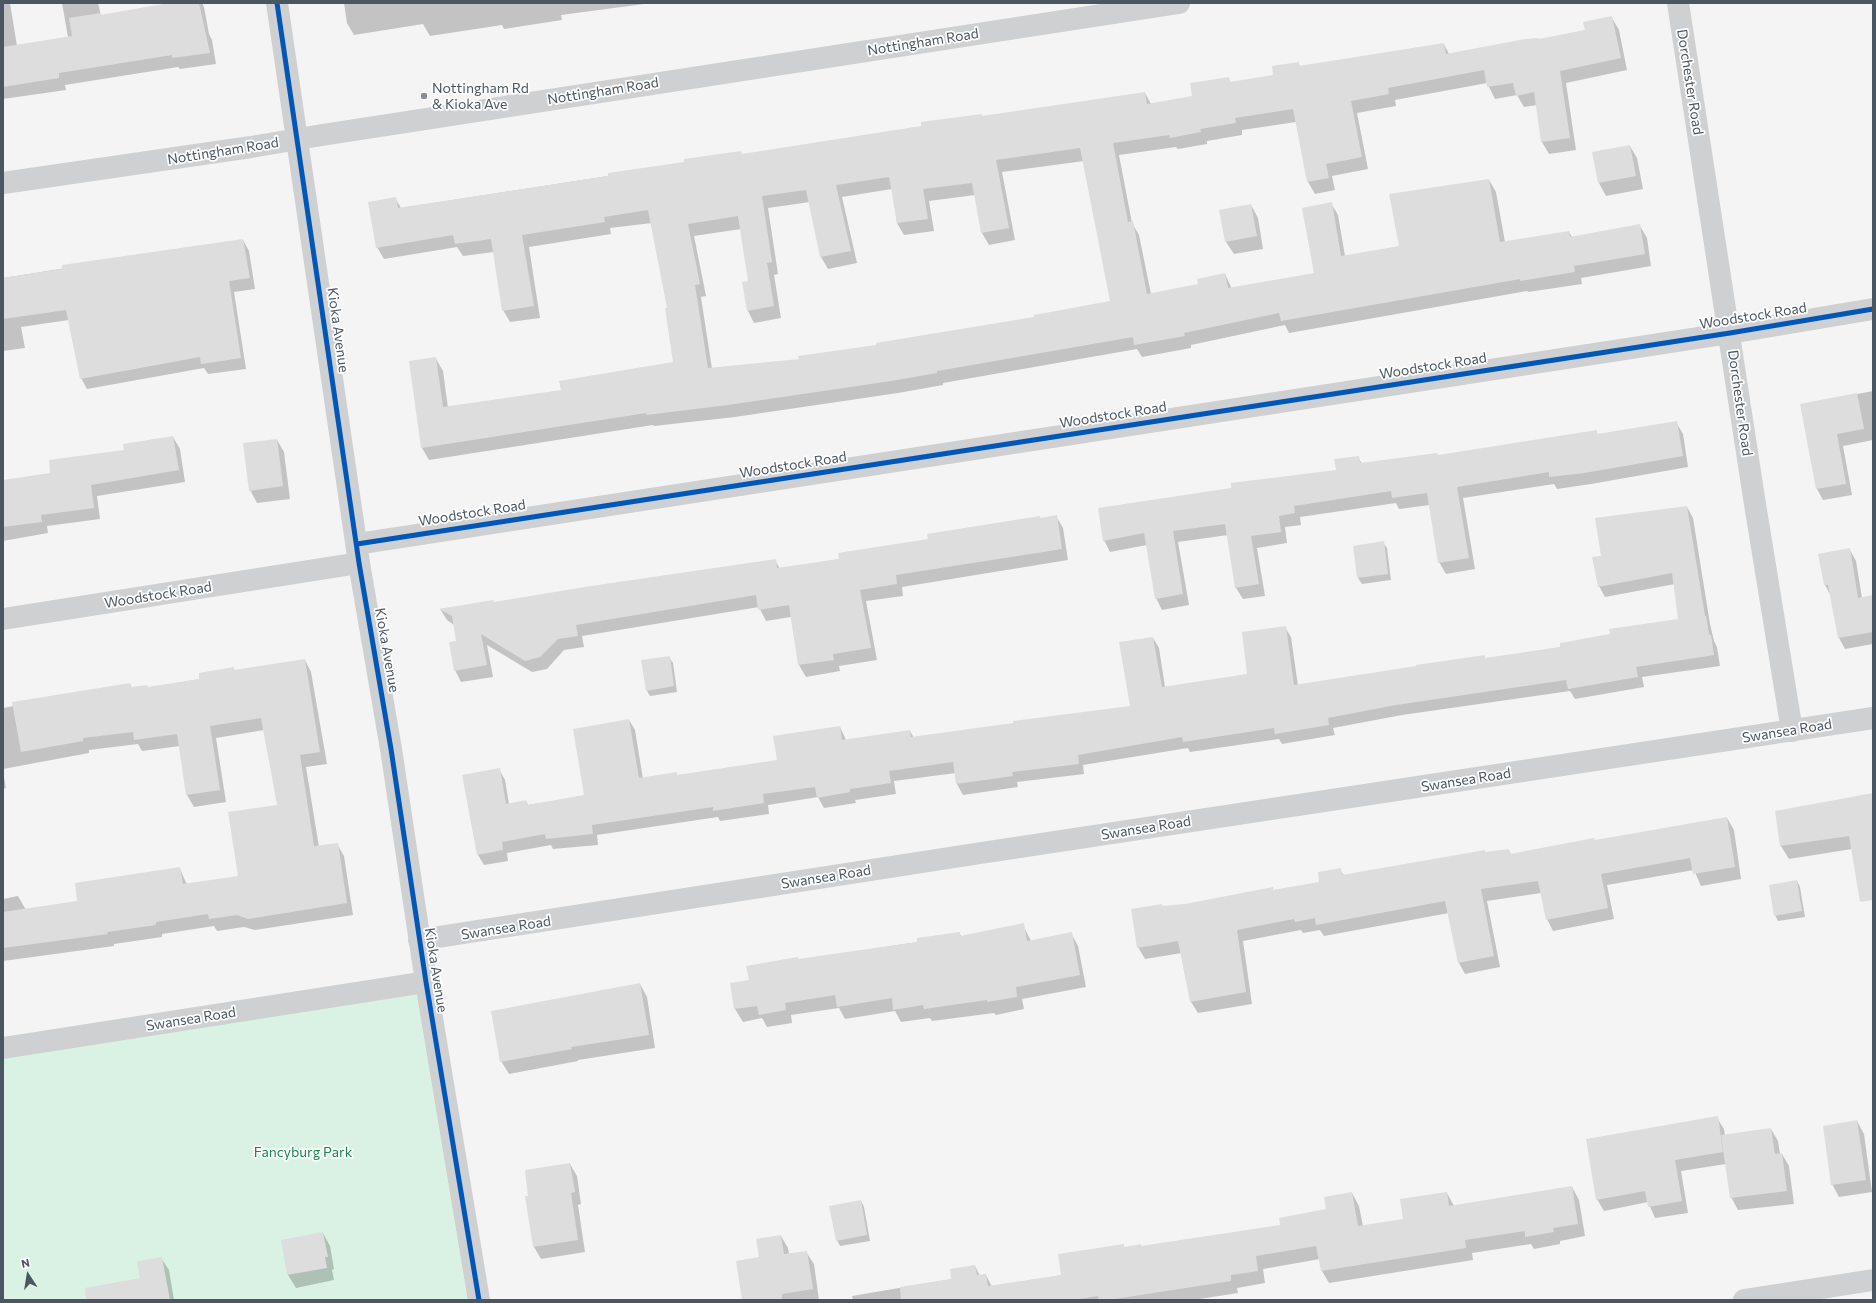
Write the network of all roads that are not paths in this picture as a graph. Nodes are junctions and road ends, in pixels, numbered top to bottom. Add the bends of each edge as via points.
1 (277, 3) edge
2 (1179, 3) edge
3 (1678, 3) edge
4 (297, 139) junction
5 (3, 183) edge
6 (1873, 309) edge
7 (1730, 333) junction
8 (358, 554) junction
9 (3, 619) edge
10 (1873, 718) edge
11 (1792, 731) junction
12 (419, 940) junction
13 (426, 982) junction
14 (3, 1048) edge
15 (1873, 1280) edge
16 (479, 1300) edge
17 (1744, 1300) edge

1 - 4 street, Kioka Avenue
2 - 4 street, Nottingham Road
3 - 7 street, Dorchester Road
4 - 5 street, Nottingham Road
4 - 8 street, Kioka Avenue
6 - 7 street, Woodstock Road
7 - 8 street, Woodstock Road
7 - 11 street, Dorchester Road
8 - 9 street, Woodstock Road
8 - 12 street, Kioka Avenue via 391,749
10 - 11 street, Swansea Road
11 - 12 street, Swansea Road
12 - 13 street, Kioka Avenue
13 - 14 street, Swansea Road
13 - 16 street, Kioka Avenue
15 - 17 street

